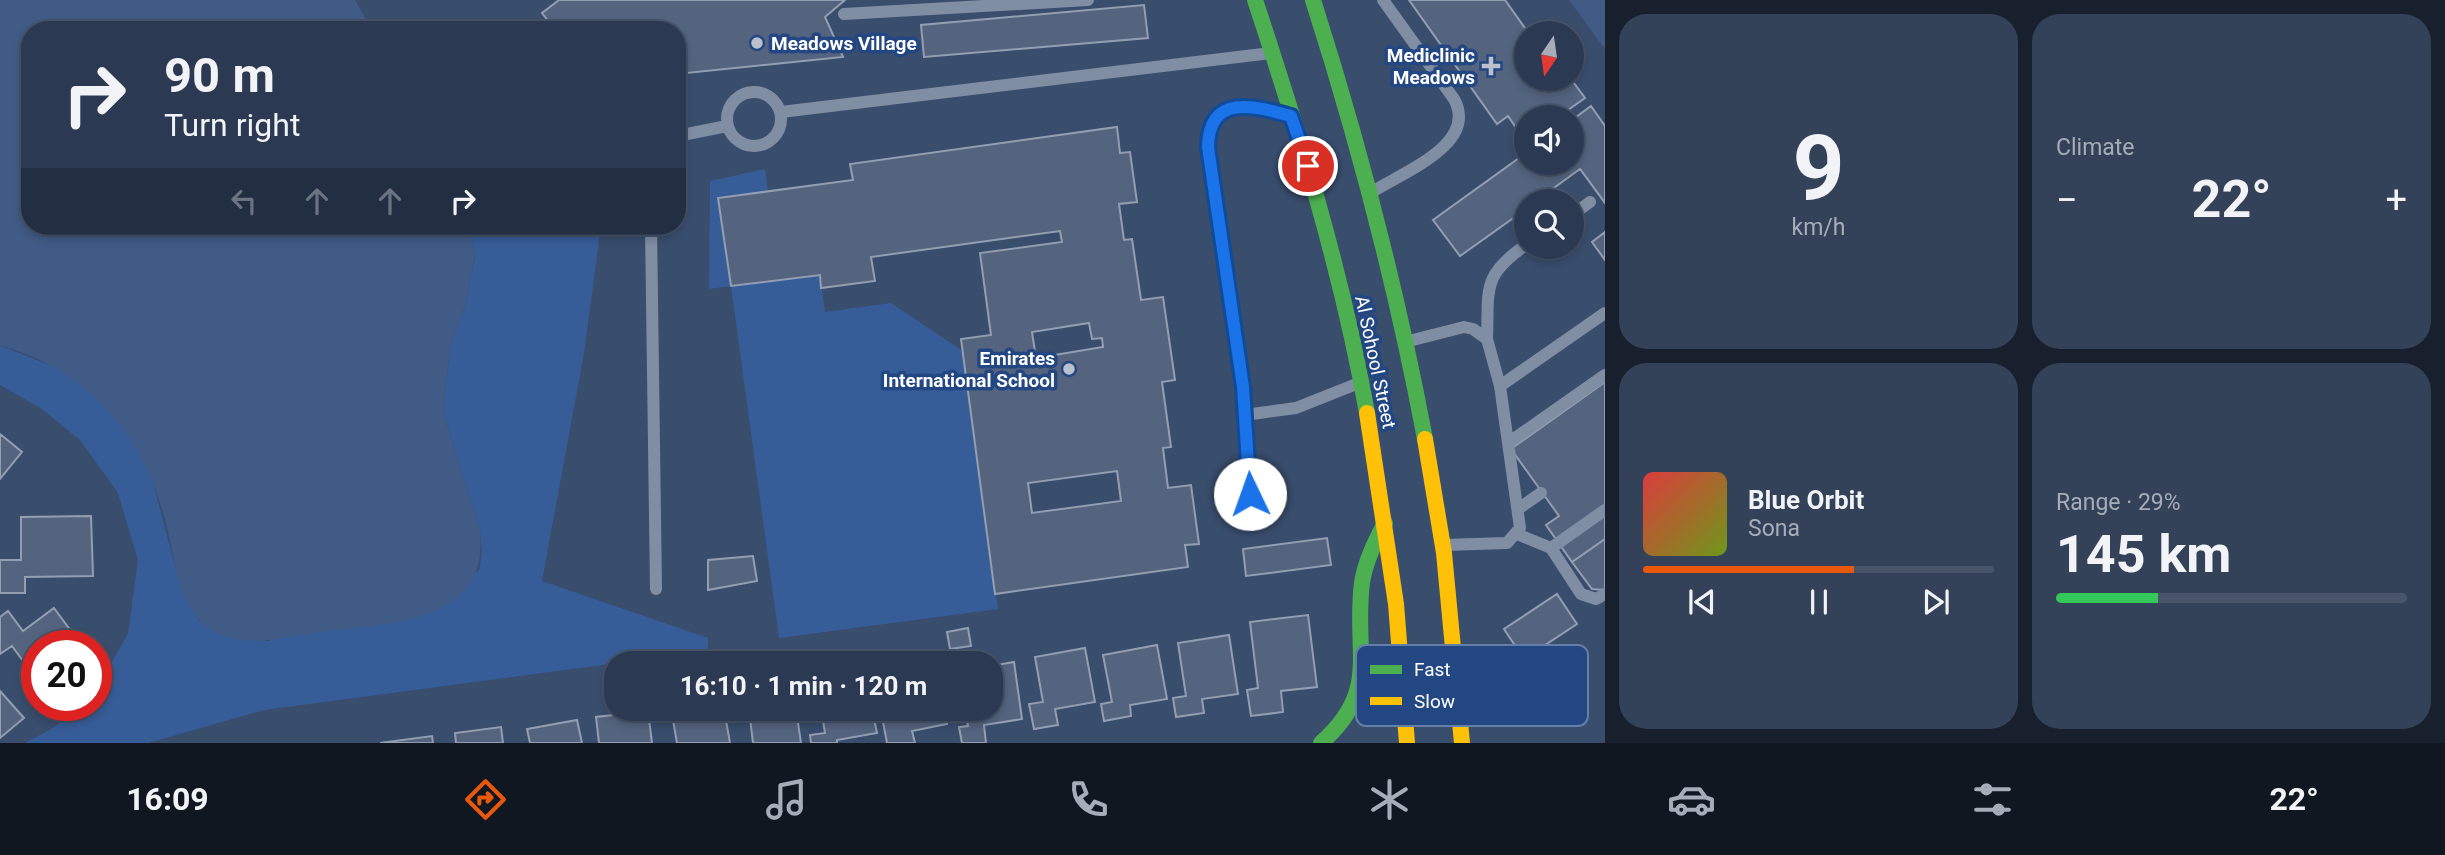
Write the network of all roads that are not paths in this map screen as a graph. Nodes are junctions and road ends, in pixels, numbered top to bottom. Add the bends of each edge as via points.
1 (1088, 0) edge
2 (1255, 0) edge
3 (1313, 0) edge
4 (1383, 0) edge
5 (984, 3) edge
6 (844, 14) dead end
7 (1272, 53) junction
8 (781, 112) junction
9 (1291, 116) junction
10 (727, 126) junction
11 (686, 134) edge
12 (1372, 192) junction
13 (1590, 202) dead end
14 (1584, 206) edge
15 (651, 235) edge
16 (1514, 253) edge
17 (1605, 313) edge
18 (1487, 339) junction
19 (1409, 341) junction
20 (1605, 375) edge
21 (1360, 383) junction
22 (1500, 386) junction
23 (1245, 415) junction
24 (1508, 443) junction
25 (1542, 493) dead end
26 (1518, 509) junction
27 (1605, 510) edge
28 (1251, 520) dead end
29 (1385, 523) junction
30 (1517, 534) junction
31 (1444, 545) junction
32 (1552, 548) junction
33 (656, 589) dead end
34 (1605, 594) edge
35 (1364, 645) edge
36 (1397, 645) edge
37 (1455, 645) edge
38 (1356, 703) edge
39 (1321, 743) edge

1 - 5 lane
2 - 7 main road, Al Sohool Street
3 - 12 main road, Al Sohool Street
4 - 12 lane via 1454,99 1459,126 1451,142
5 - 6 lane
7 - 8 lane
7 - 9 main road, Al Sohool Street
8 - 10 lane via 778,133 761,146 740,143
8 - 10 lane via 768,95 747,92 730,105
9 - 21 main road, Al Sohool Street via 1319,204
9 - 23 lane via 1247,105 1232,108 1219,115 1208,135
10 - 11 lane
12 - 19 main road, Al Sohool Street
13 - 14 lane
15 - 33 lane
16 - 18 lane via 1490,281
17 - 22 lane
18 - 19 lane via 1464,327
18 - 22 lane
19 - 31 main road, Al Sohool Street
20 - 24 lane
21 - 23 lane via 1296,408
21 - 29 main road, Al Sohool Street
22 - 24 lane
23 - 28 lane
24 - 26 lane
25 - 26 lane
26 - 30 lane
27 - 32 lane
29 - 35 main road via 1362,584
29 - 36 main road, Al Sohool Street
30 - 31 lane via 1507,543
30 - 32 lane
31 - 37 main road, Al Sohool Street
32 - 34 lane via 1581,594 1595,599
38 - 39 main road

